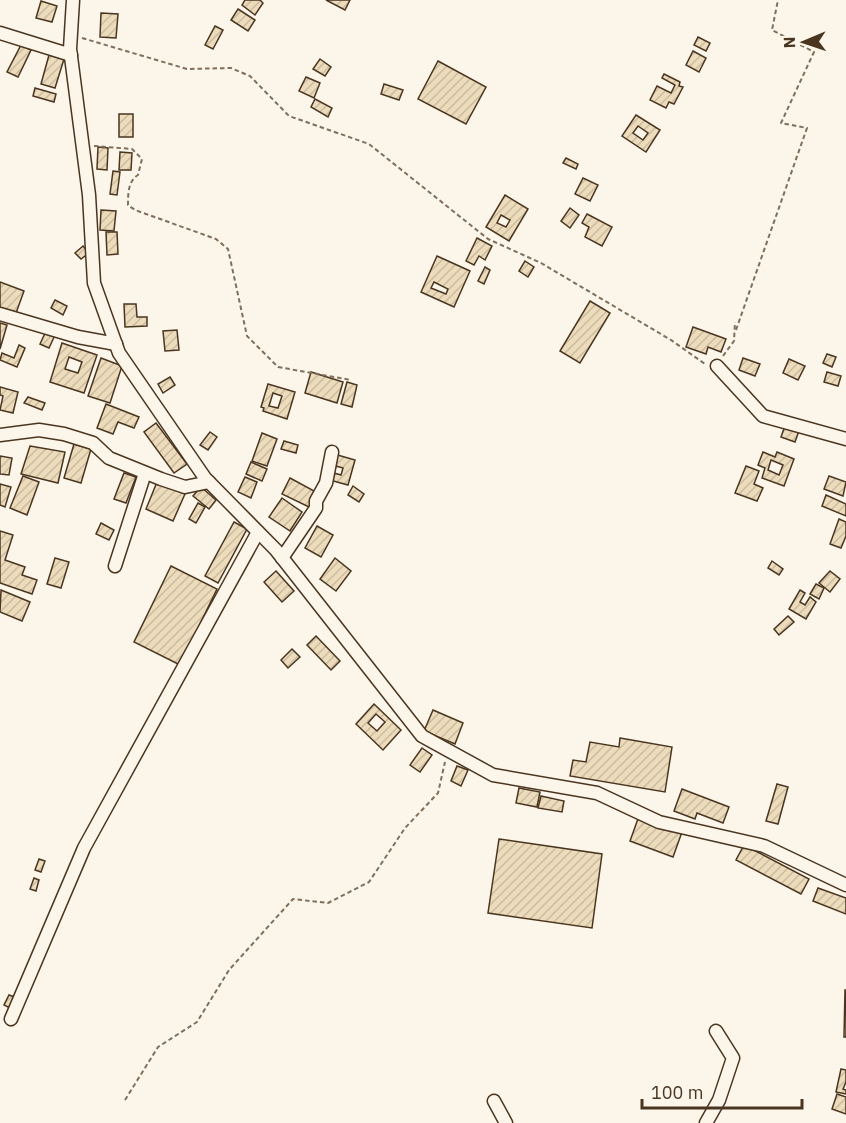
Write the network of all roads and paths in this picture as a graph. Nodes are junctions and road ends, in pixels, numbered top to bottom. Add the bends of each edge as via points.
1 (73, 0) edge
2 (778, 0) edge
3 (0, 33) edge
4 (71, 35) junction
5 (70, 55) junction
6 (83, 152) junction
7 (0, 314) edge
8 (735, 322) dead end
9 (116, 344) junction
10 (728, 351) dead end
11 (717, 366) junction
12 (351, 380) dead end
13 (0, 435) edge
14 (846, 439) edge
15 (332, 452) dead end
16 (144, 473) junction
17 (209, 482) junction
18 (258, 532) junction
19 (282, 558) junction
20 (115, 566) dead end
21 (448, 751) junction
22 (846, 885) edge
23 (11, 1019) dead end
24 (716, 1031) dead end
25 (125, 1100) dead end
26 (494, 1101) dead end
27 (506, 1123) edge
28 (706, 1123) edge

1 - 4 street
2 - 10 path via 772,30 814,52 781,123 807,128
3 - 5 street
4 - 5 street
4 - 11 path via 187,69 231,68 250,76 289,116 369,144 488,239 541,263 705,363
5 - 6 street
6 - 9 street via 94,283
6 - 12 path via 94,146 132,149 142,159 129,189 128,205 216,240 228,249 247,336 278,368
7 - 9 street
8 - 11 path via 734,341
9 - 17 street
11 - 14 street via 763,416
13 - 16 street via 39,430 64,434 93,443 109,458
15 - 19 street via 316,508
16 - 17 street via 185,487
16 - 20 street
17 - 18 street
18 - 19 street
18 - 23 street via 84,848
19 - 21 street via 422,736
21 - 22 street via 493,775 597,793 659,822 764,846
21 - 25 path via 438,793 405,828 369,882 328,903 293,899 229,970 197,1022 158,1047
24 - 28 street via 733,1058 719,1100
26 - 27 street

